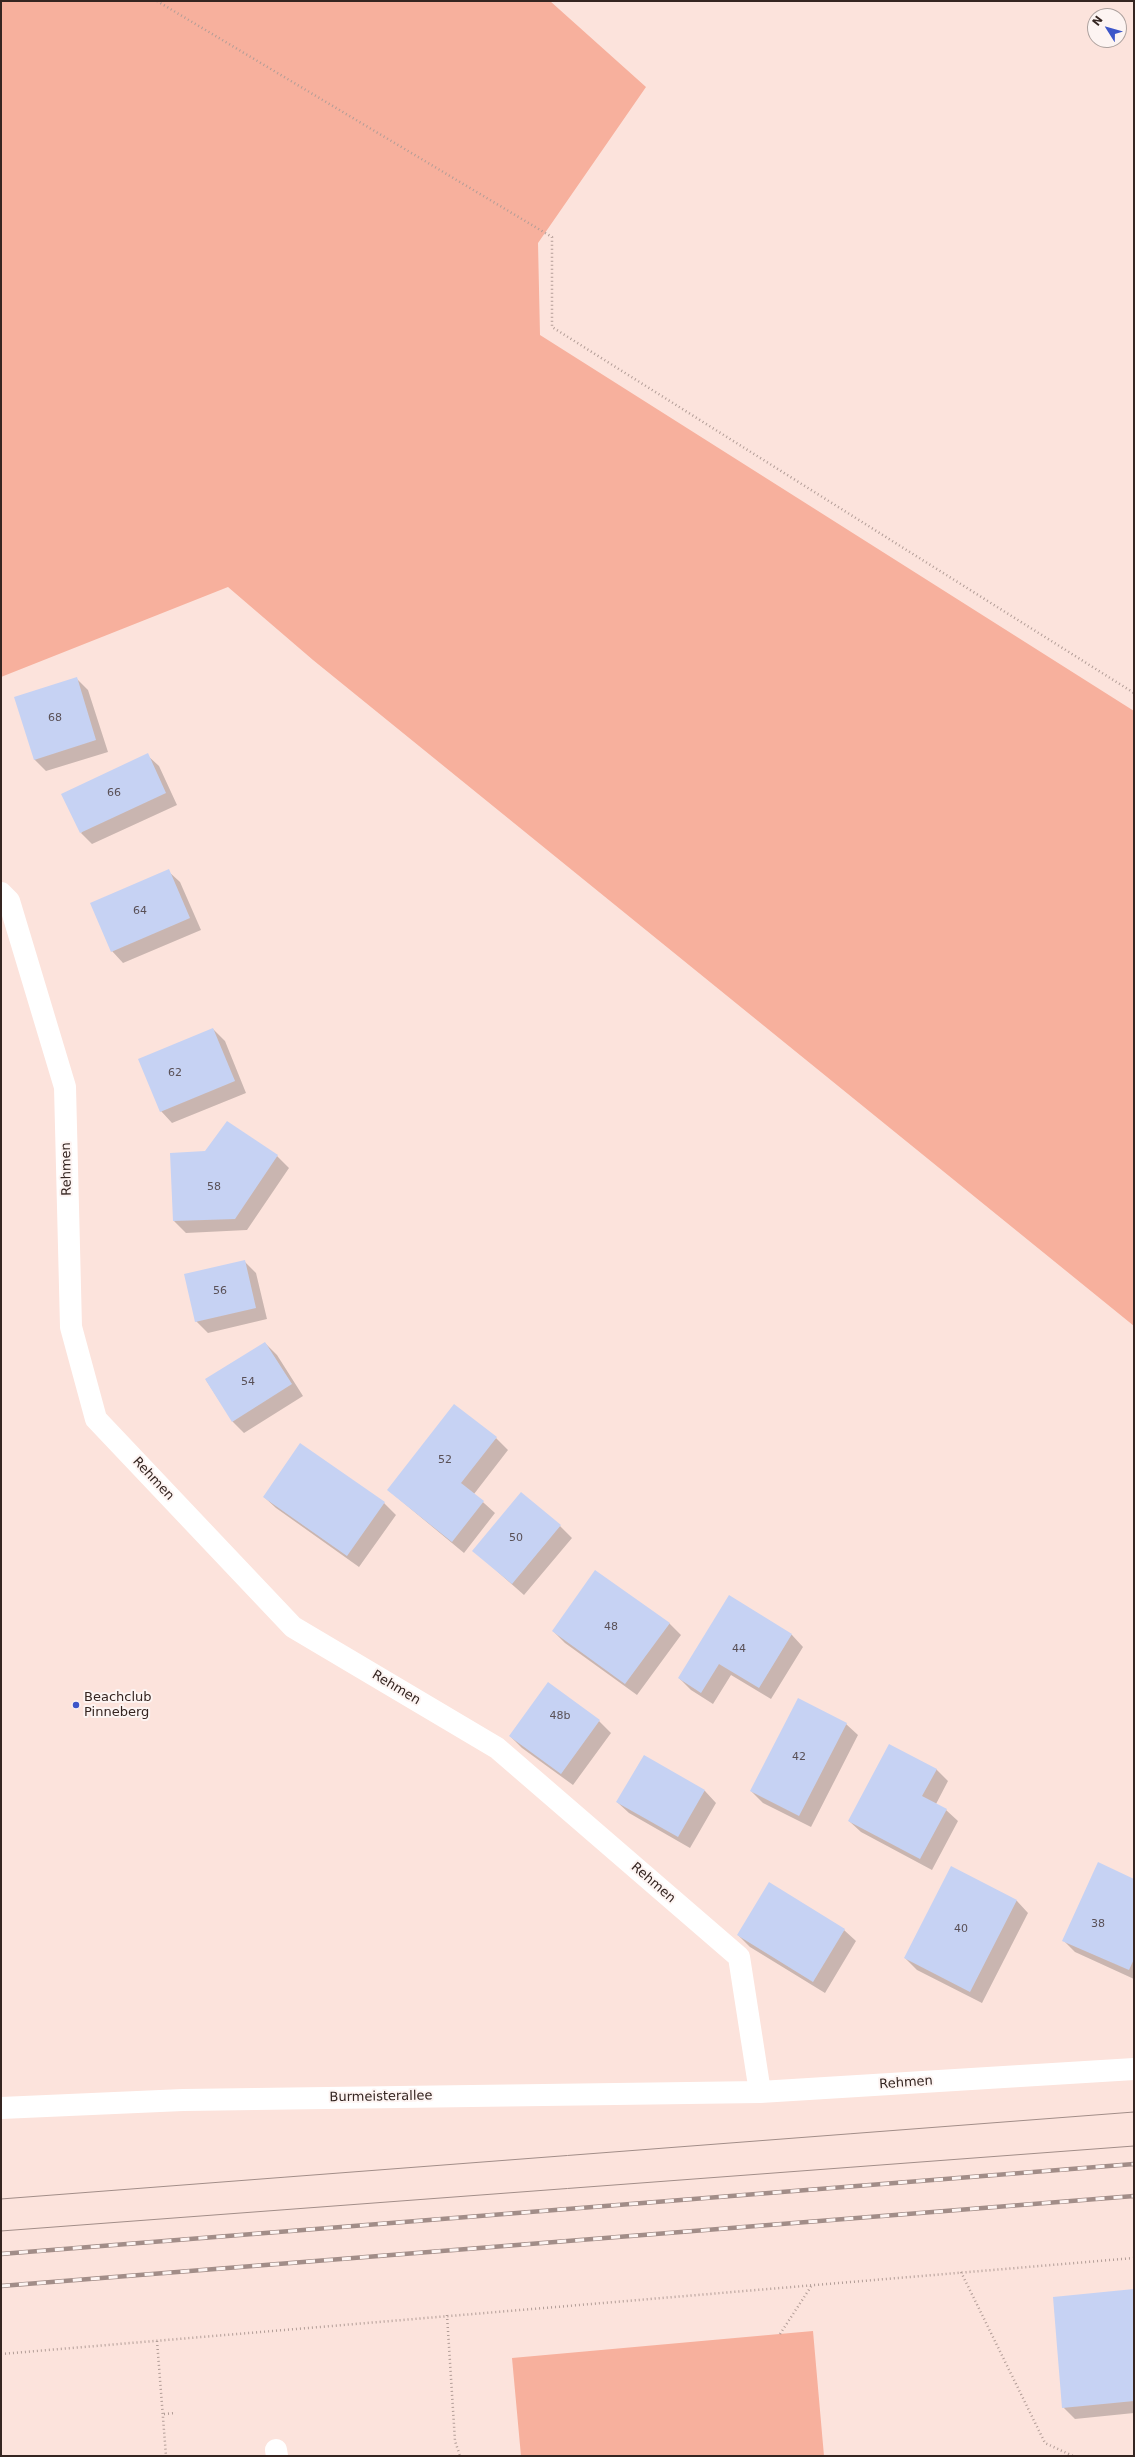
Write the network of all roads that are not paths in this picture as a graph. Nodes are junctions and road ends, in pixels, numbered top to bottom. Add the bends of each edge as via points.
1 (1, 893) edge
2 (1134, 2069) edge
3 (760, 2092) junction
4 (1, 2108) edge

1 - 3 street, Rehmen via 9,901 65,1087 71,1327 96,1419 293,1627 497,1748 739,1957
2 - 3 street, Rehmen
3 - 4 street, Burmeisterallee via 183,2100

